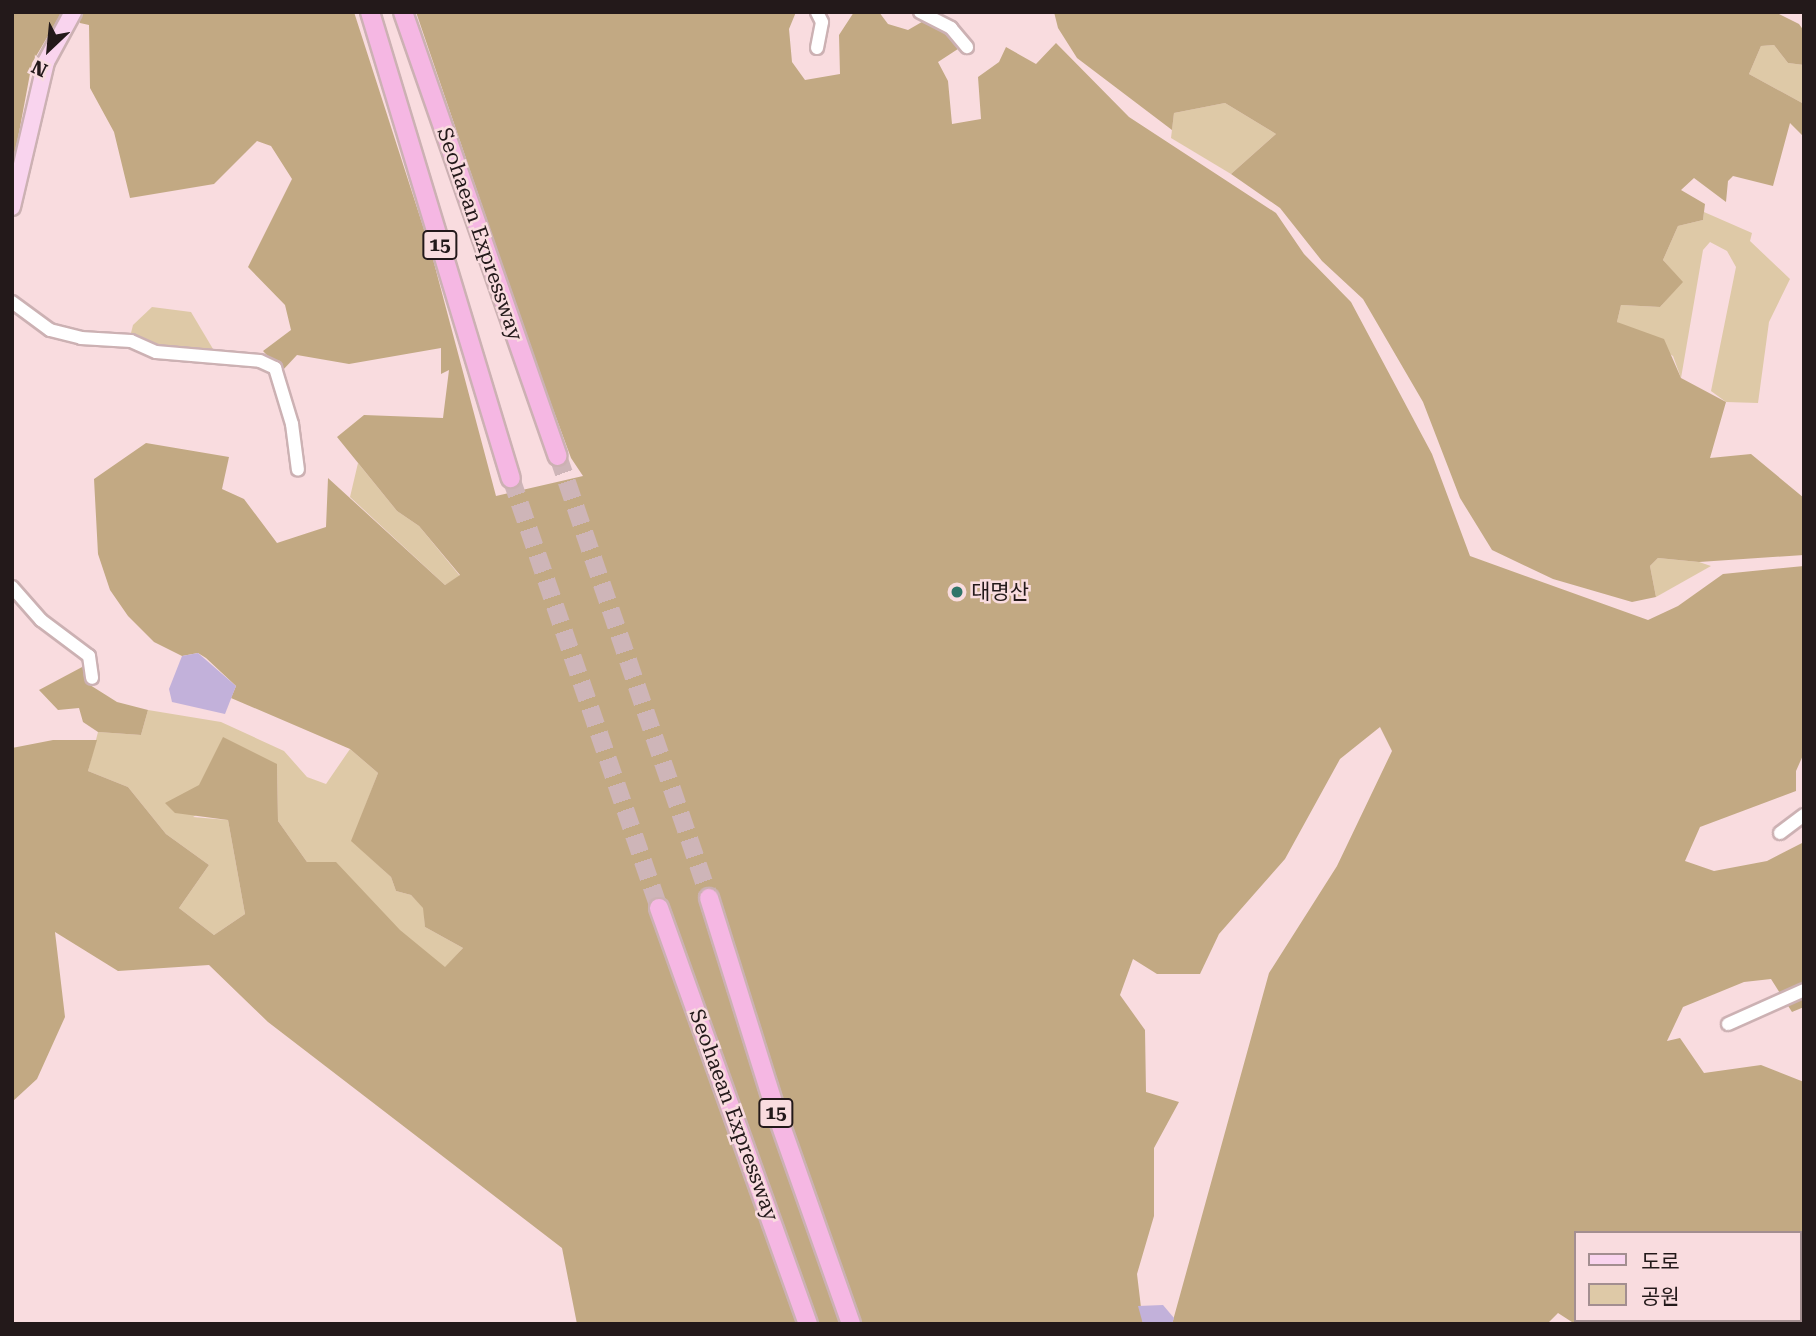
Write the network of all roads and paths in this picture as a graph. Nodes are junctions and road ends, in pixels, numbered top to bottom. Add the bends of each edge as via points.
1 (73, 12) edge
2 (370, 12) edge
3 (403, 12) edge
4 (817, 12) edge
5 (919, 12) edge
6 (967, 47) dead end
7 (817, 48) dead end
8 (12, 207) edge
9 (12, 302) edge
10 (558, 456) tunnel mouth
11 (298, 470) dead end
12 (511, 478) tunnel mouth
13 (12, 587) edge
14 (92, 678) dead end
15 (1804, 815) edge
16 (1780, 833) dead end
17 (709, 898) tunnel mouth
18 (659, 908) tunnel mouth
19 (1804, 990) edge
20 (1728, 1024) dead end
21 (808, 1324) edge
22 (851, 1324) edge

1 - 8 main road via 46,62
2 - 12 highway, Seohaean Expressway / 15
3 - 10 highway, Seohaean Expressway / 15
4 - 7 street via 822,22
5 - 6 street via 951,28
9 - 11 street via 50,330 80,338 131,341 156,352 260,361 275,368 292,424
13 - 14 street via 41,620 89,656
15 - 16 street
17 - 22 highway, Seohaean Expressway / 15 via 775,1110
18 - 21 highway, Seohaean Expressway / 15
19 - 20 street

